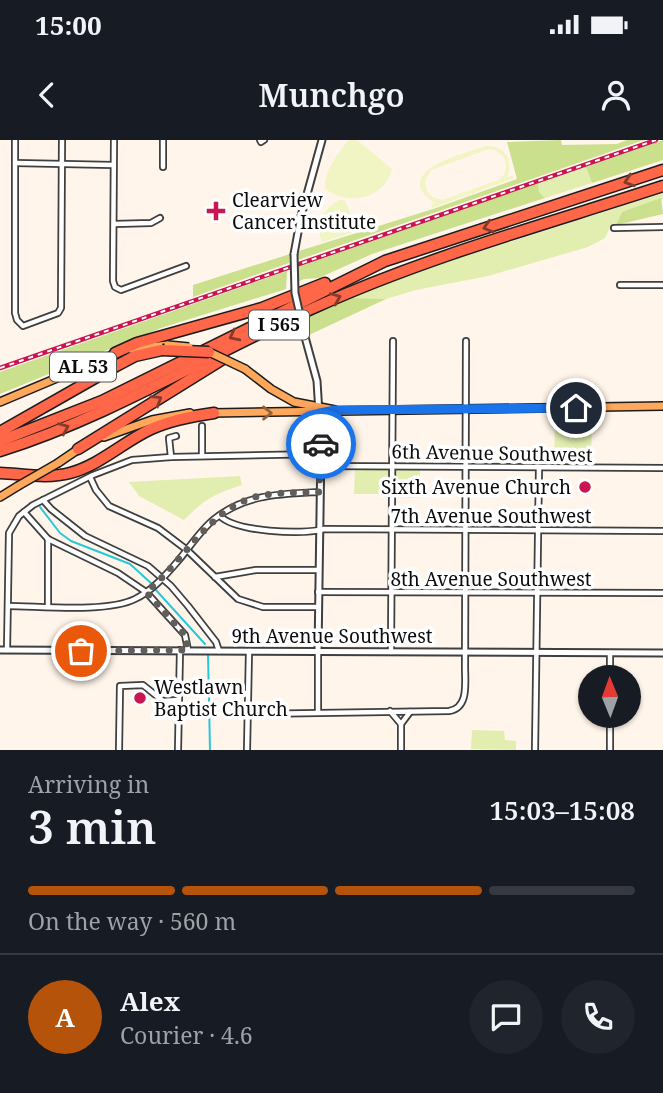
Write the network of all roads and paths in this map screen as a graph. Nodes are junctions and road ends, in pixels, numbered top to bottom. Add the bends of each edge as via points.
1 (15, 140) edge
2 (62, 140) edge
3 (114, 140) edge
4 (163, 140) edge
5 (322, 140) edge
6 (15, 163) junction
7 (61, 164) junction
8 (113, 164) junction
9 (163, 167) dead end
10 (663, 170) edge
11 (663, 186) edge
12 (160, 218) dead end
13 (113, 224) junction
14 (663, 227) edge
15 (614, 228) dead end
16 (385, 261) junction
17 (186, 266) dead end
18 (620, 285) dead end
19 (663, 285) edge
20 (393, 341) dead end
21 (466, 341) dead end
22 (234, 347) junction
23 (165, 348) junction
24 (209, 352) joint
25 (116, 353) junction
26 (0, 402) edge
27 (663, 407) edge
28 (468, 409) junction
29 (319, 410) junction
30 (393, 410) junction
31 (214, 413) junction
32 (202, 426) dead end
33 (0, 432) edge
34 (176, 436) dead end
35 (0, 441) edge
36 (78, 449) junction
37 (0, 451) edge
38 (321, 454) junction
39 (202, 456) junction
40 (171, 457) junction
41 (320, 466) junction
42 (393, 466) junction
43 (466, 467) junction
44 (539, 467) junction
45 (663, 468) edge
46 (0, 473) edge
47 (90, 477) junction
48 (319, 492) junction
49 (0, 497) edge
50 (43, 499) junction
51 (24, 512) junction
52 (220, 516) junction
53 (319, 530) junction
54 (393, 530) junction
55 (466, 530) junction
56 (538, 530) junction
57 (663, 530) edge
58 (48, 539) junction
59 (187, 550) junction
60 (318, 569) junction
61 (232, 574) junction
62 (215, 577) junction
63 (163, 579) junction
64 (227, 590) junction
65 (146, 592) junction
66 (318, 592) junction
67 (392, 592) junction
68 (466, 593) junction
69 (537, 593) junction
70 (663, 593) edge
71 (8, 606) junction
72 (48, 606) junction
73 (317, 607) junction
74 (4, 650) edge
75 (180, 650) junction
76 (188, 650) junction
77 (219, 651) junction
78 (249, 651) junction
79 (318, 652) junction
80 (391, 652) junction
81 (465, 653) junction
82 (536, 653) junction
83 (610, 653) junction
84 (663, 653) edge
85 (610, 665) edge
86 (178, 700) junction
87 (389, 710) junction
88 (410, 711) junction
89 (318, 712) junction
90 (247, 714) junction
91 (401, 724) junction
92 (610, 728) edge
93 (119, 750) edge
94 (178, 750) edge
95 (247, 750) edge
96 (401, 750) edge
97 (536, 750) edge
98 (610, 750) edge

1 - 6 street
2 - 7 street
3 - 8 street
4 - 9 street
5 - 29 street, bridge via 294,254 295,293 316,374
6 - 7 street
6 - 7 street via 15,313 23,326 61,308
7 - 8 street
8 - 13 street
10 -> 16 highway, I 565
22 -> 11 highway, I 565 via 412,266
12 - 13 street via 151,223
13 - 17 street via 115,287 121,290
14 - 15 street
16 - 25 highway via 262,308
16 -> 35 highway, I 565 via 102,401
18 - 19 street
20 - 30 street
21 - 28 street
36 -> 22 highway via 231,354
37 -> 22 highway, I 565 via 100,414
23 - 24 highway, bridge
23 - 25 main road, AL 53 via 138,347
23 - 33 highway via 135,356
24 - 29 main road, bridge via 245,369 282,396
25 - 26 main road, AL 53
27 - 28 main road
28 - 30 main road
28 - 43 street
29 - 30 main road
31 -> 29 main road
29 - 38 street
30 - 42 street
31 - 36 main road via 152,420
31 - 46 highway via 152,429 73,472 57,476
32 - 39 street
34 - 40 street via 169,438
36 - 49 main road, bridge
38 - 39 street
38 - 41 street
39 - 40 street
40 - 47 street via 132,460
41 - 42 street, 6th Avenue Southwest
41 - 48 street
42 - 43 street, 6th Avenue Southwest
42 - 54 street
43 - 44 street, 6th Avenue Southwest
43 - 55 street
44 - 45 street, 6th Avenue Southwest
44 - 56 street
47 - 50 street
47 - 59 street via 109,506 158,528
48 - 52 street via 257,497
48 - 53 street
50 - 51 street
50 - 63 street via 85,536 131,556
51 - 58 street
51 - 71 street via 9,533
52 - 53 street, 7th Avenue Southwest via 226,522 264,530
52 - 59 street
53 - 54 street, 7th Avenue Southwest
53 - 60 street
54 - 55 street, 7th Avenue Southwest
54 - 67 street
55 - 56 street, 7th Avenue Southwest
55 - 68 street
56 - 57 street, 7th Avenue Southwest
56 - 69 street
58 - 65 street
58 - 72 street
59 - 62 street
59 - 63 street
60 - 61 street
60 - 66 street
61 - 62 street
61 - 64 street
62 - 64 street
63 - 65 street
63 - 77 street
64 - 73 street via 263,607
65 - 72 street via 107,606
65 - 76 street via 185,635
66 - 67 street, 8th Avenue Southwest
66 - 73 street
67 - 68 street, 8th Avenue Southwest
67 - 80 street
68 - 69 street, 8th Avenue Southwest
68 - 81 street
69 - 70 street, 8th Avenue Southwest
69 - 82 street
71 - 72 street
71 - 74 street
73 - 79 street
74 - 75 street, 9th Avenue Southwest
75 - 76 street, 9th Avenue Southwest
75 - 86 street
76 - 77 street, 9th Avenue Southwest
77 - 78 street, 9th Avenue Southwest
78 - 79 street, 9th Avenue Southwest
78 - 90 street
79 - 80 street, 9th Avenue Southwest
79 - 89 street
80 - 81 street, 9th Avenue Southwest
81 - 82 street, 9th Avenue Southwest
81 - 88 street via 464,695 459,708
82 - 83 street, 9th Avenue Southwest
82 - 97 street
83 - 84 street, 9th Avenue Southwest
83 - 85 street
86 - 93 street via 163,701 143,685 120,686
86 - 94 street
87 - 88 street
87 - 89 street
87 - 91 street
88 - 91 street
89 - 90 street
90 - 95 street
91 - 96 street
92 - 98 street

